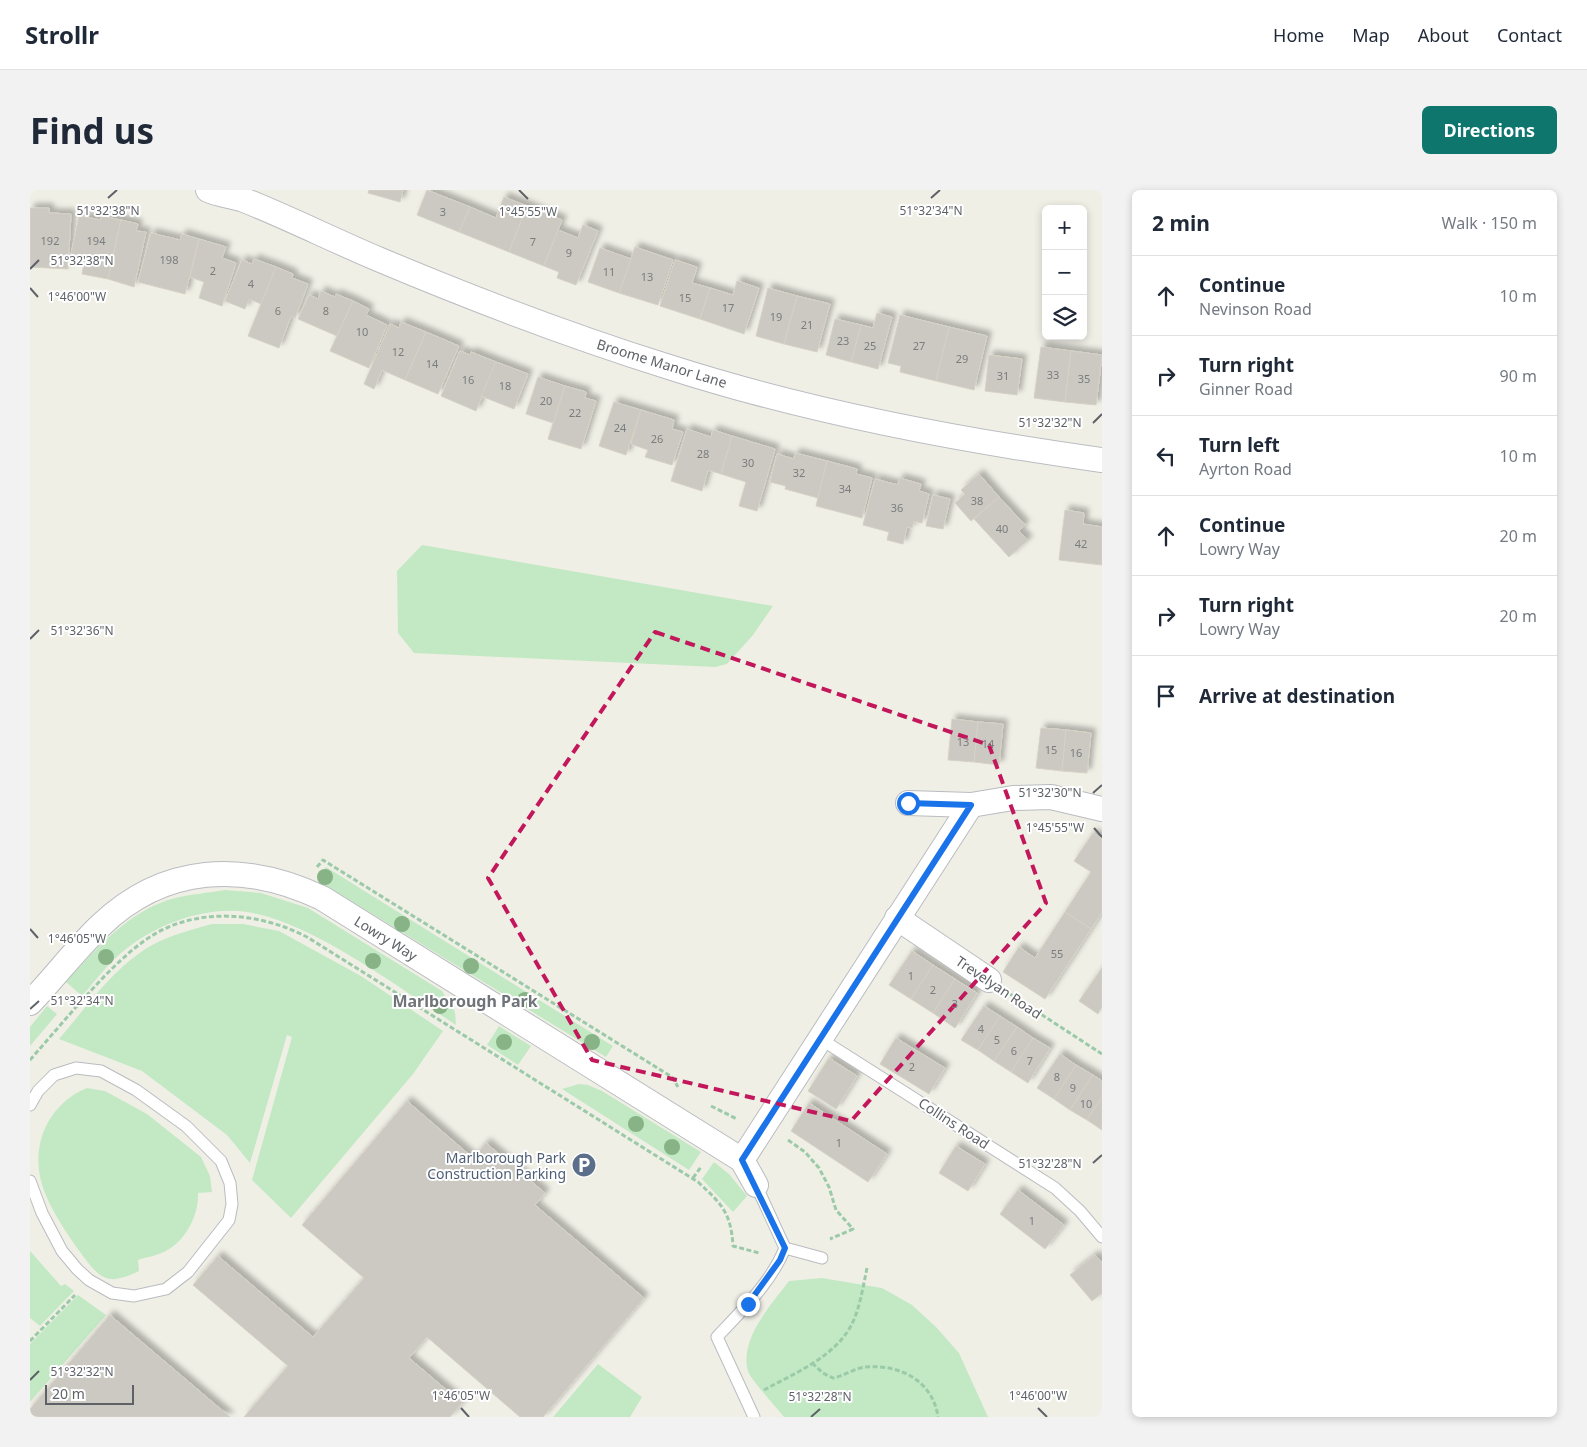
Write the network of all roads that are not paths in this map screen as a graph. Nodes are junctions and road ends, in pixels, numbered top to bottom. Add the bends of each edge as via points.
1 (208, 190) edge
2 (239, 195) edge
3 (1102, 460) edge
4 (908, 803) dead end
5 (971, 805) junction
6 (1102, 809) edge
7 (898, 918) junction
8 (989, 980) road end
9 (30, 1002) edge
10 (819, 1038) junction
11 (30, 1105) edge
12 (742, 1160) junction
13 (30, 1181) edge
14 (756, 1185) joint
15 (1102, 1237) edge
16 (785, 1248) junction
17 (822, 1258) dead end
18 (754, 1417) edge

1 - 2 street, Broome Manor Lane
2 - 3 street, Broome Manor Lane via 376,258 525,318 670,368 865,418 961,438
4 - 5 street
5 - 6 street via 1051,796
5 - 7 street
7 - 8 street, Trevelyan Road
7 - 10 street
9 - 12 street, Lowry Way via 100,926 156,886 212,873 269,878 322,898
10 - 12 street
10 - 15 lane, Collins Road via 1055,1188
11 - 13 lane via 54,1075 76,1068 101,1071 136,1090 186,1126 221,1160 230,1183 232,1204 228,1220 188,1272 166,1289 134,1296 112,1293 89,1280 62,1251
12 - 14 street
14 - 16 lane
16 - 17 lane
16 - 18 lane via 759,1291 717,1337

